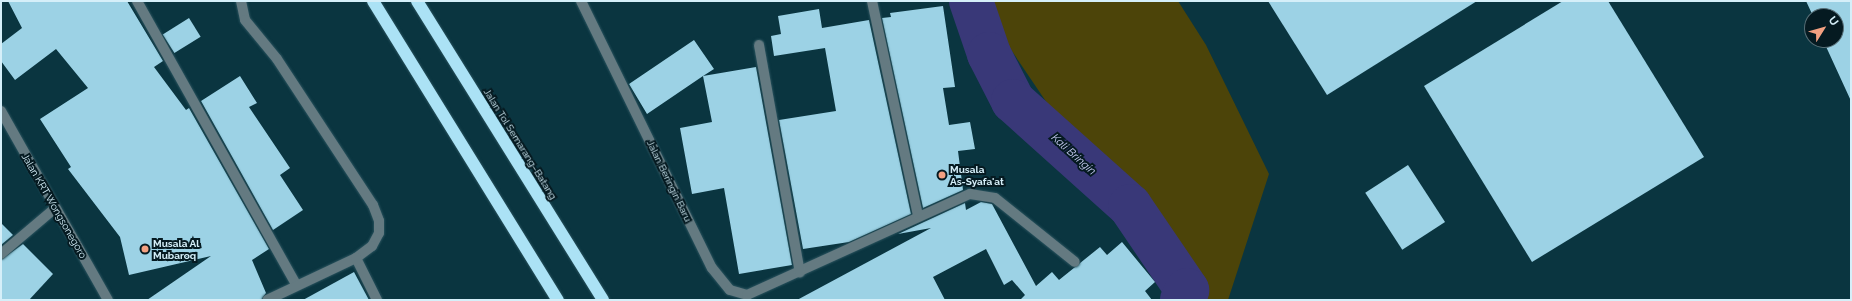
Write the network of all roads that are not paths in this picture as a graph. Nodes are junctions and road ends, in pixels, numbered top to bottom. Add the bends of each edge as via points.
1 (137, 1) edge
2 (241, 1) edge
3 (373, 1) edge
4 (417, 1) edge
5 (581, 1) edge
6 (873, 2) edge
7 (759, 45) dead end
8 (1, 111) edge
9 (54, 209) junction
10 (918, 215) junction
11 (1, 254) edge
12 (356, 258) junction
13 (1075, 262) dead end
14 (800, 272) junction
15 (296, 284) junction
16 (108, 300) edge
17 (267, 300) edge
18 (377, 300) edge
19 (558, 300) edge
20 (603, 300) edge

1 - 15 street
2 - 12 street via 245,20 277,59 372,205 379,221 379,233 372,246
3 - 19 highway
4 - 20 highway, Jalan Tol Semarang–Batang
5 - 14 street, Jalan Beringin Baru via 712,268 730,290 747,295
6 - 10 street
7 - 14 street
8 - 9 street, Jalan KRT Wongsonegoro
9 - 11 street
9 - 16 street, Jalan KRT Wongsonegoro
10 - 13 street, Jalan Beringin Baru via 970,194 995,198
10 - 14 street, Jalan Beringin Baru via 881,237
12 - 15 street
12 - 18 street
15 - 17 street

